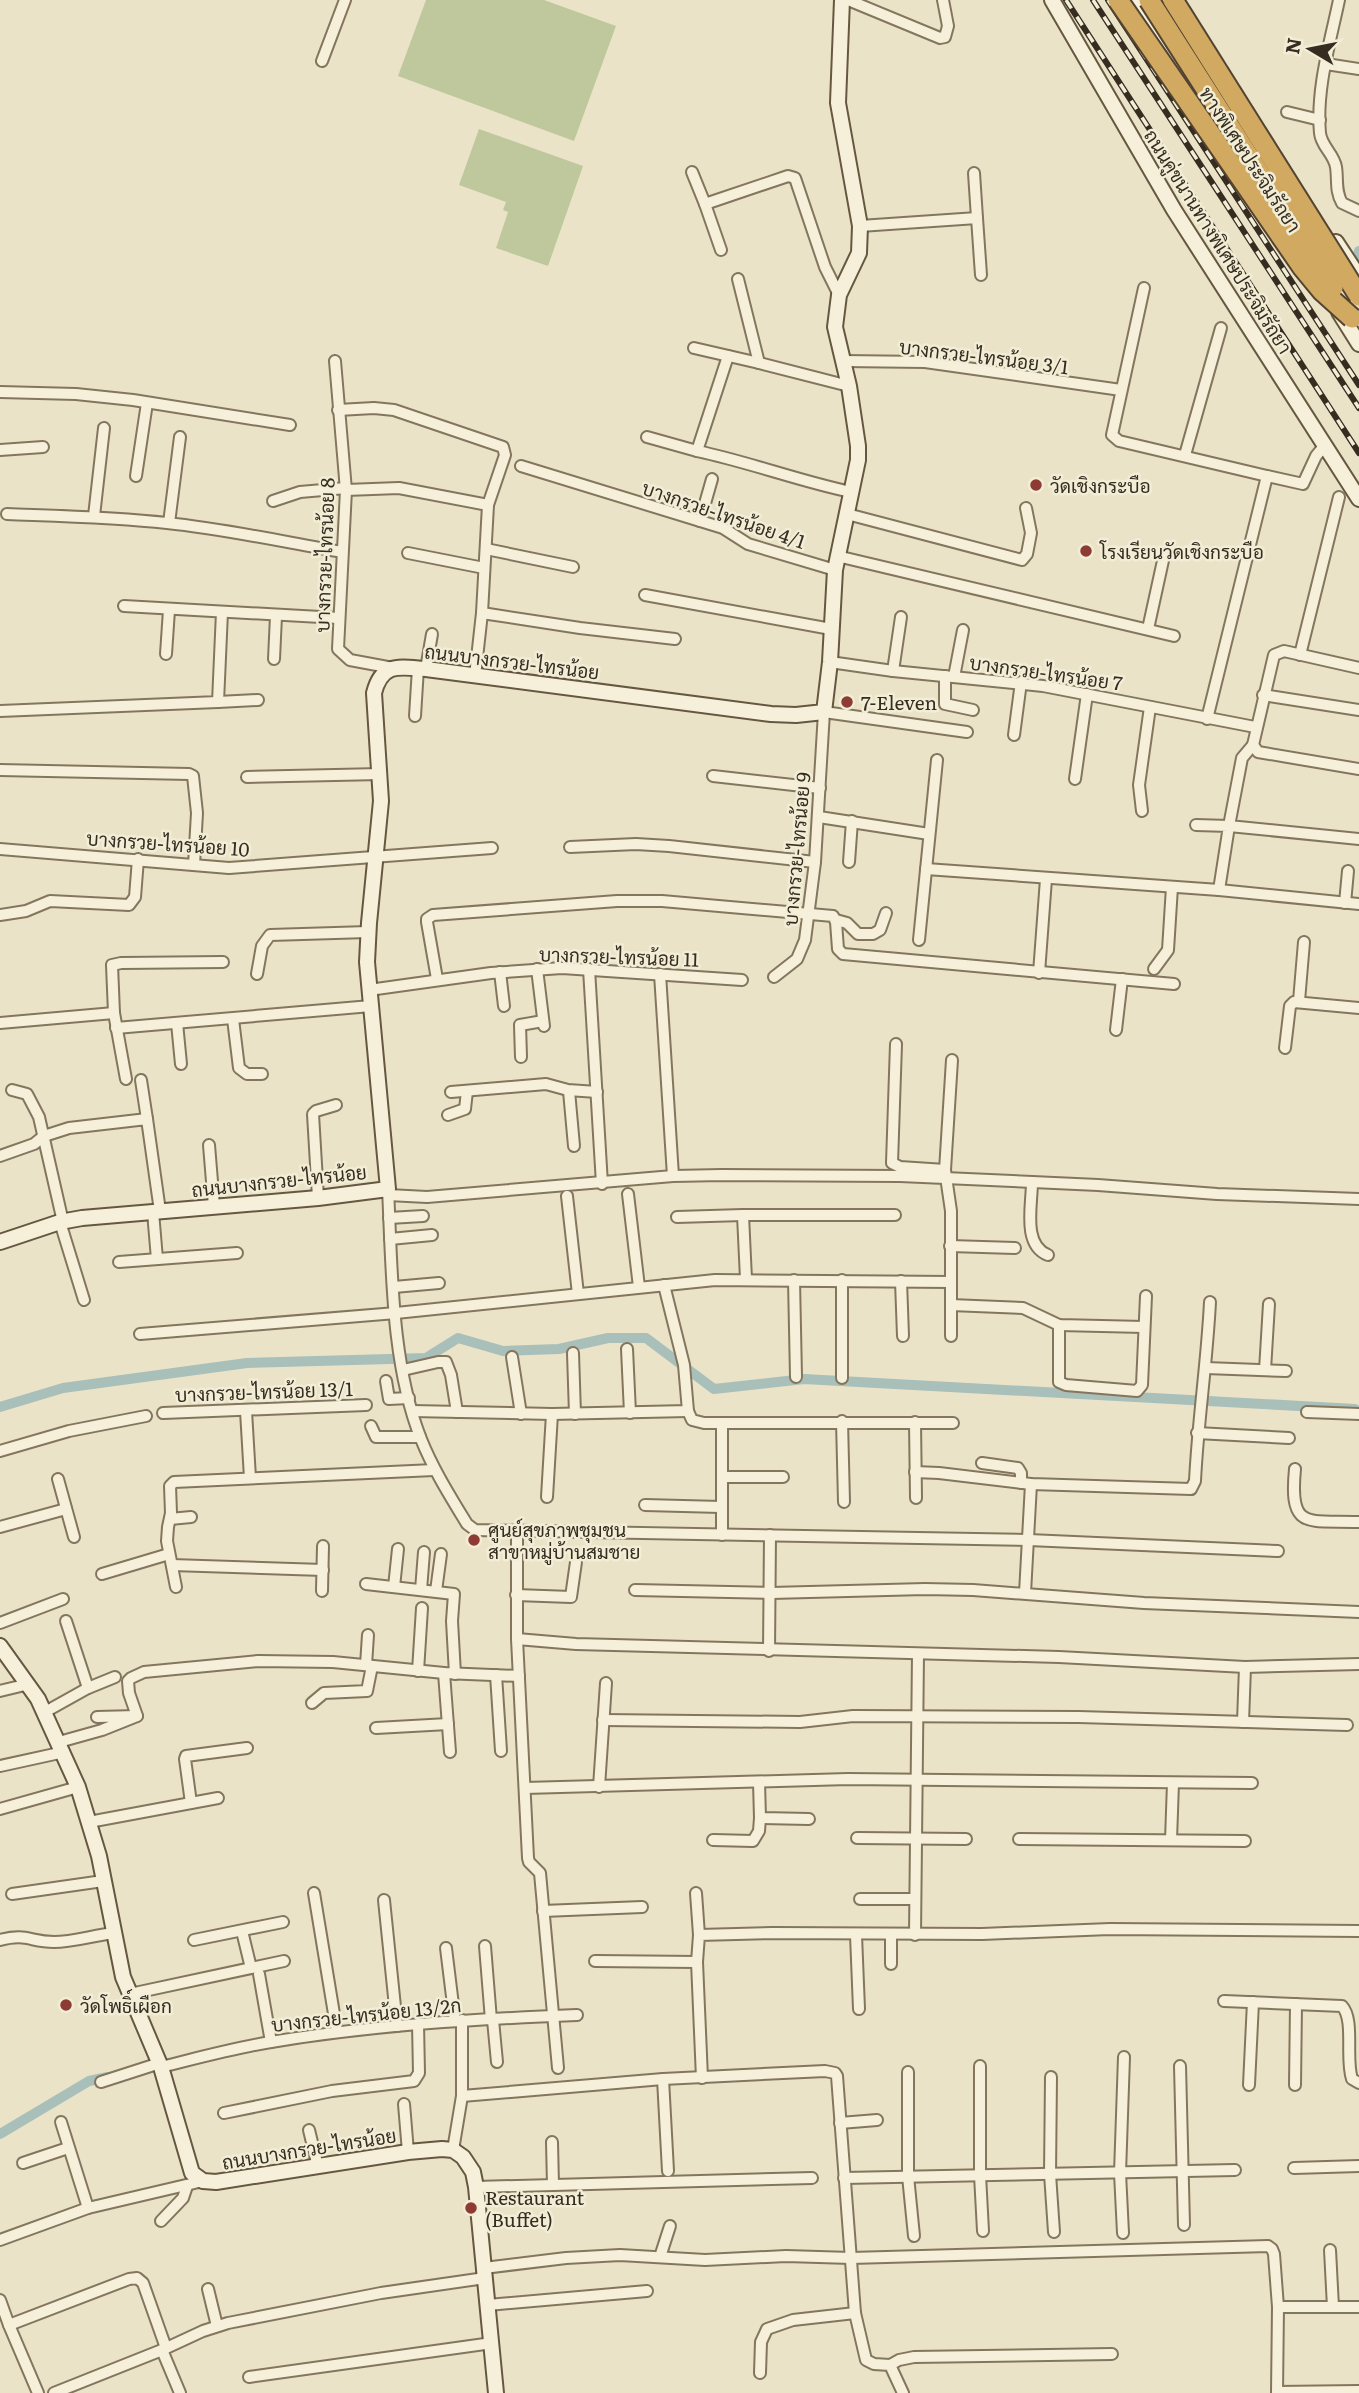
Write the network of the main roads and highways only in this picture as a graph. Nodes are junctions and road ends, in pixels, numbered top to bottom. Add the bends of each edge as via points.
1 (842, 0) edge
2 (1052, 0) edge
3 (1118, 0) edge
4 (1135, 0) edge
5 (1149, 0) edge
6 (1173, 0) edge
7 (1178, 0) edge
8 (1276, 150) junction
9 (1248, 171) junction
10 (1359, 278) edge
11 (1359, 296) edge
12 (1359, 344) edge
13 (1359, 499) edge
14 (0, 1242) edge
15 (0, 1646) edge
16 (496, 2393) edge

1 - 14 main road, ถนนบางกรวย-ไทรน้อย via 838,103 860,226 859,253 839,295 835,327 858,446 836,563 824,712 771,714 393,668 380,677 374,693 382,801 368,932 388,1197 318,1198 61,1222
2 - 13 main road, ถนนคู่ขนานทางพิเศษประจิมรัถยา via 1174,210
3 - 5 highway, ทางพิเศษประจิมรัถยา, bridge via 1303,268 1352,318
4 - 9 main road
6 - 11 highway, ทางพิเศษประจิมรัถยา, bridge
7 - 8 main road
8 - 9 main road
8 - 10 main road
9 - 12 main road
15 - 16 main road, ถนนบางกรวย-ไทรน้อย via 46,1712 78,1787 123,1977 160,2065 195,2176 216,2182 408,2152 435,2149 460,2154 477,2188

